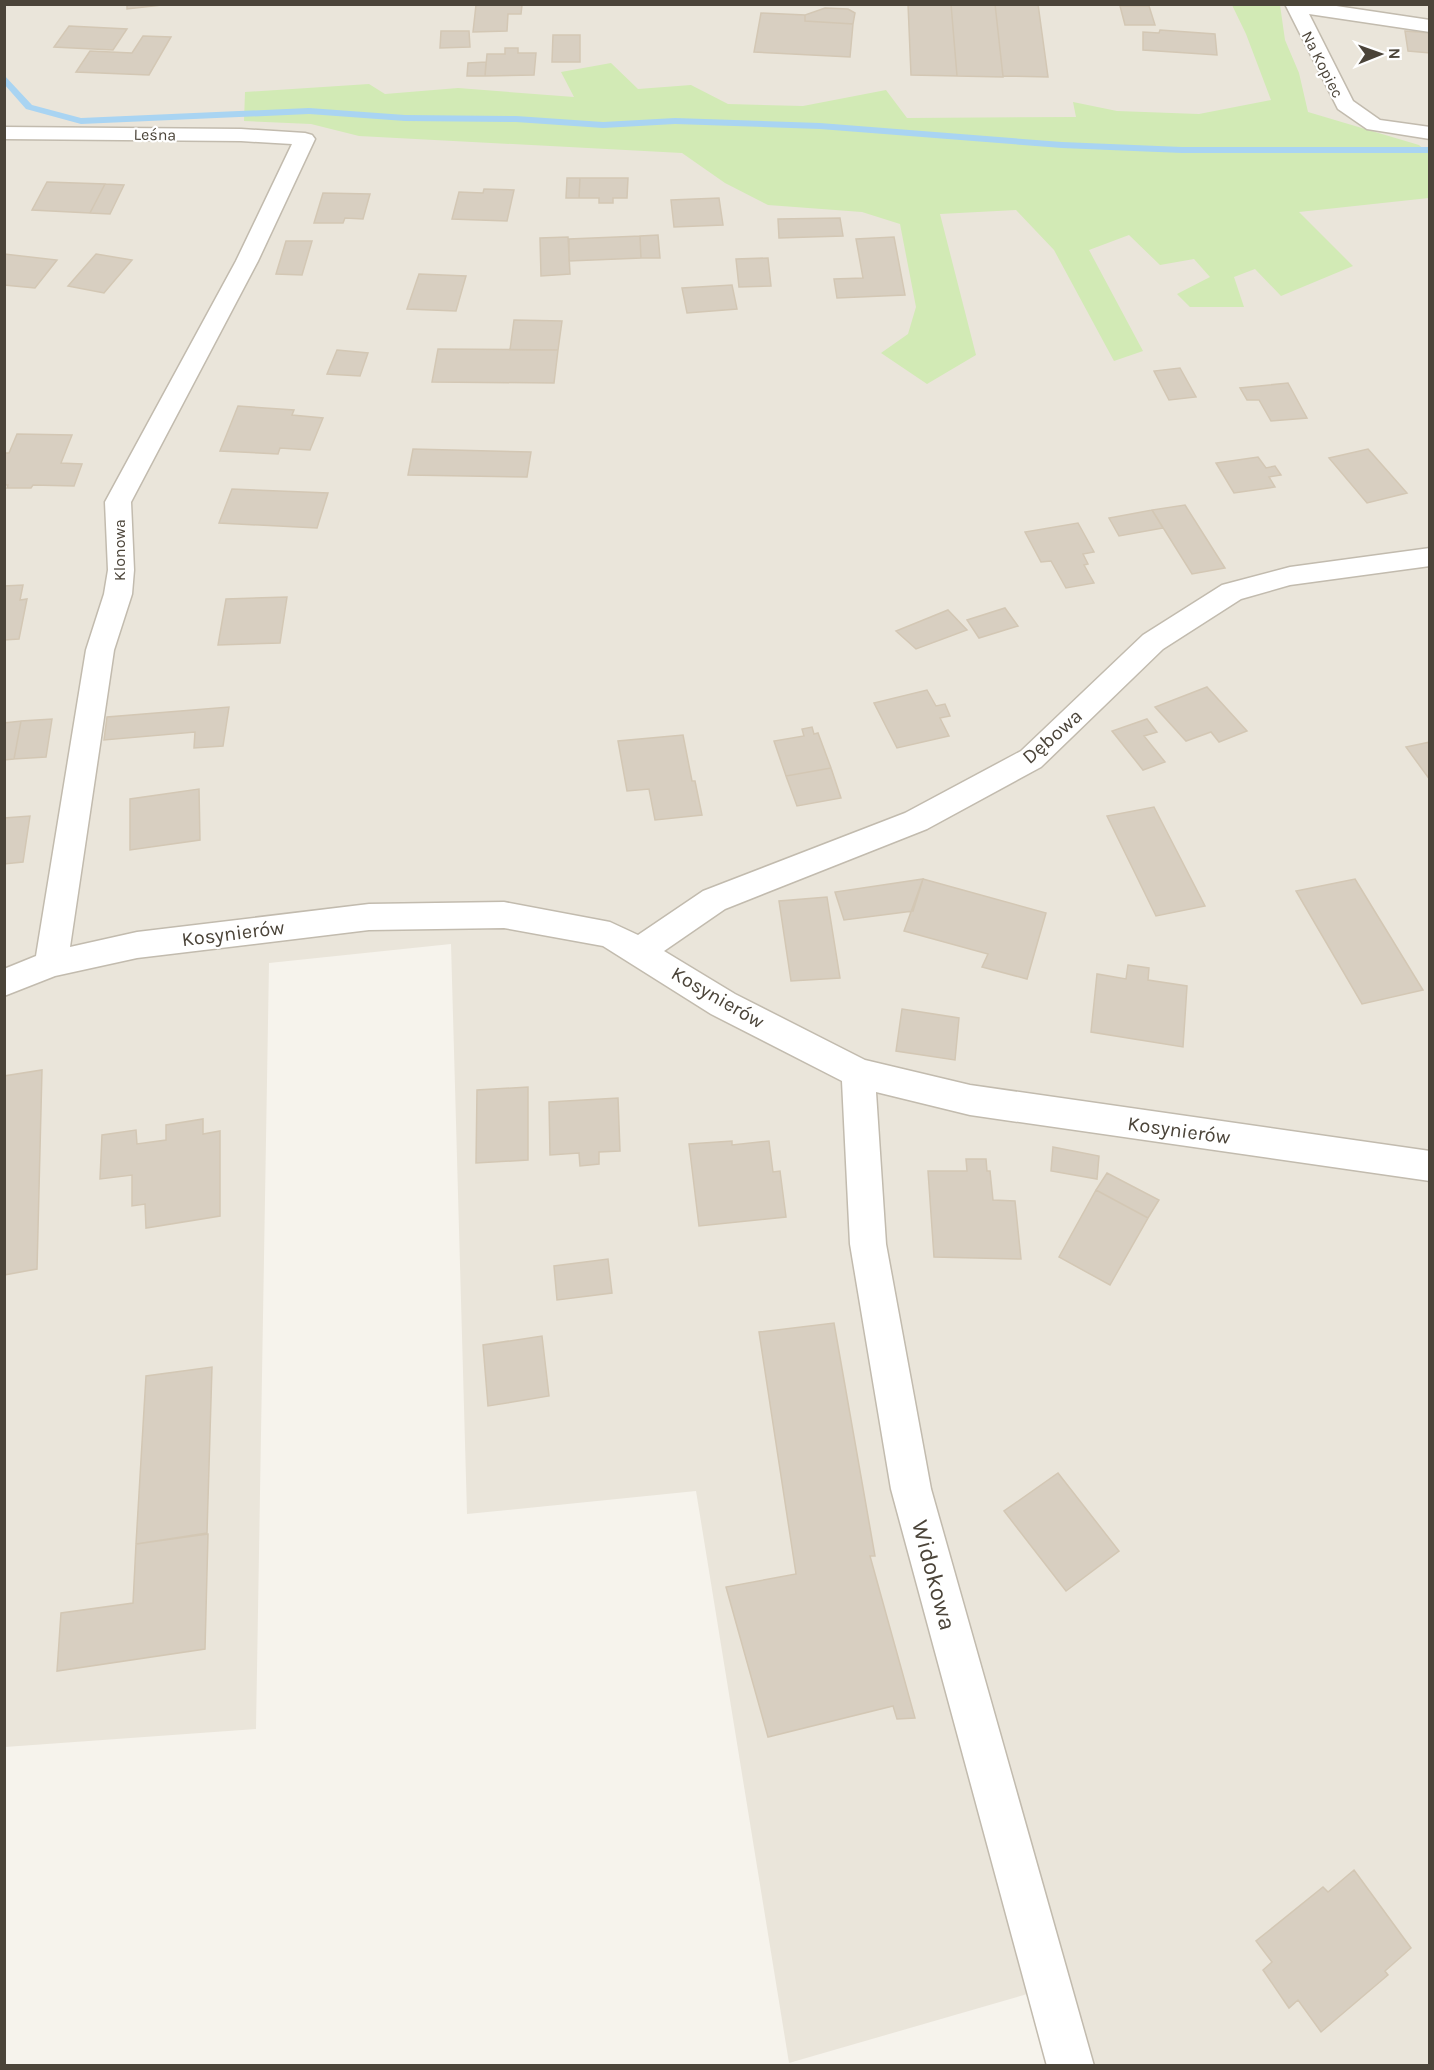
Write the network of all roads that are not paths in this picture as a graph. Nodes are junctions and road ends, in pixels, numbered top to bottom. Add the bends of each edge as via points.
1 (1294, 5) edge
2 (1430, 26) edge
3 (4, 133) edge
4 (1430, 134) edge
5 (305, 139) joint
6 (1430, 557) edge
7 (639, 951) junction
8 (51, 964) junction
9 (4, 983) edge
10 (858, 1073) junction
11 (1430, 1166) edge
12 (1071, 2066) edge

1 - 2 street
1 - 4 street, Na Kopiec via 1345,105 1374,125
3 - 5 street, Leśna
5 - 8 street, Klonowa via 247,261 118,502 118,594 99,650
6 - 7 street, Dębowa via 1290,576 1232,592 1153,642 1031,759 915,821 714,900
7 - 8 street, Kosynierów via 610,935 504,915 369,917 136,945
7 - 10 street, Kosynierów via 723,1004
8 - 9 street, Kosynierów
10 - 11 street, Kosynierów via 970,1100
10 - 12 street, Widokowa via 867,1244 911,1489

